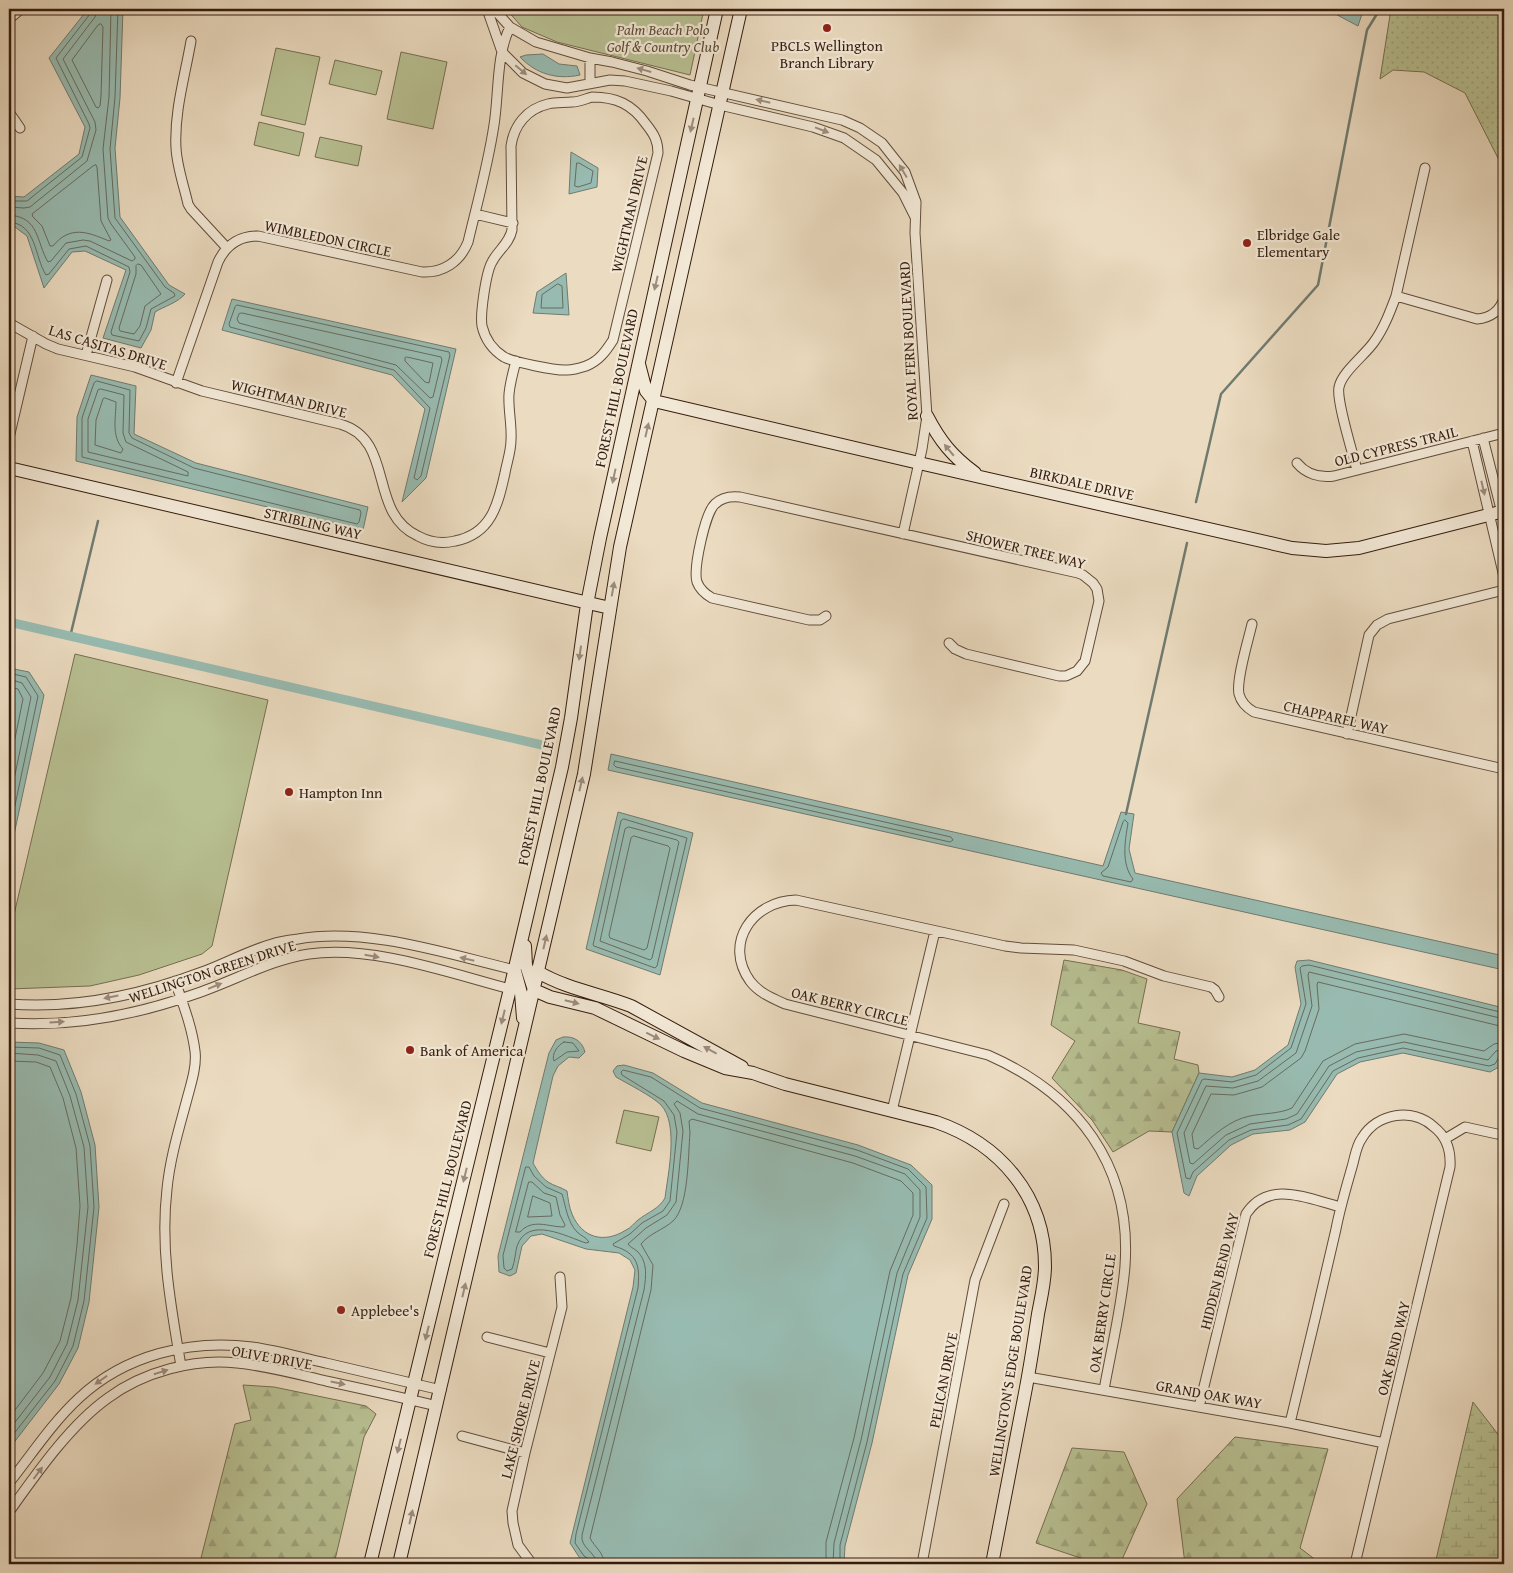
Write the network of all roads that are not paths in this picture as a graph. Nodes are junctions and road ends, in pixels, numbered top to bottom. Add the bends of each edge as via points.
1 (21, 9) edge
2 (487, 9) edge
3 (494, 9) edge
4 (718, 9) edge
5 (741, 9) edge
6 (9, 19) edge
7 (510, 27) junction
8 (191, 42) dead end
9 (502, 52) junction
10 (590, 58) junction
11 (612, 62) junction
12 (610, 80) junction
13 (590, 83) junction
14 (708, 94) junction
15 (720, 105) junction
16 (9, 112) edge
17 (20, 128) dead end
18 (1424, 168) dead end
19 (475, 214) junction
20 (915, 217) junction
21 (512, 223) junction
22 (227, 248) junction
23 (106, 280) dead end
24 (1396, 296) junction
25 (1504, 298) edge
26 (9, 323) edge
27 (33, 336) junction
28 (86, 355) junction
29 (516, 361) junction
30 (639, 363) junction
31 (176, 383) junction
32 (654, 401) junction
33 (927, 416) junction
34 (1504, 433) edge
35 (10, 438) edge
36 (1484, 438) junction
37 (1472, 441) junction
38 (919, 463) junction
39 (1297, 463) dead end
40 (9, 468) edge
41 (1357, 470) junction
42 (979, 476) junction
43 (1500, 515) edge
44 (903, 534) junction
45 (1504, 577) edge
46 (1504, 590) edge
47 (587, 604) junction
48 (610, 608) junction
49 (826, 616) dead end
50 (1252, 624) dead end
51 (949, 643) dead end
52 (1347, 734) junction
53 (1504, 769) edge
54 (526, 920) junction
55 (935, 931) junction
56 (252, 952) junction
57 (258, 968) junction
58 (515, 970) junction
59 (538, 972) junction
60 (175, 981) junction
61 (510, 989) junction
62 (534, 990) junction
63 (1219, 997) dead end
64 (181, 999) junction
65 (9, 1004) edge
66 (9, 1023) edge
67 (524, 1031) junction
68 (909, 1036) junction
69 (753, 1074) junction
70 (892, 1110) junction
71 (1497, 1134) dead end
72 (1445, 1139) junction
73 (1004, 1204) dead end
74 (1341, 1207) junction
75 (560, 1277) dead end
76 (487, 1337) dead end
77 (178, 1349) junction
78 (550, 1354) junction
79 (181, 1366) junction
80 (1028, 1377) junction
81 (414, 1384) junction
82 (441, 1390) junction
83 (1104, 1390) junction
84 (410, 1399) junction
85 (437, 1406) junction
86 (1199, 1407) junction
87 (1290, 1423) junction
88 (462, 1436) dead end
89 (1384, 1443) junction
90 (525, 1453) junction
91 (9, 1483) edge
92 (9, 1512) edge
93 (370, 1564) edge
94 (400, 1564) edge
95 (532, 1564) edge
96 (922, 1564) edge
97 (992, 1564) edge
98 (1355, 1564) edge

1 - 6 street
2 - 9 street
3 - 7 street
4 - 14 main road, FOREST HILL BOULEVARD
5 - 14 main road, FOREST HILL BOULEVARD
7 - 9 street, WIMBLEDON CIRCLE
7 - 10 street via 536,42
8 - 22 street via 177,119 178,161 191,210
9 -> 13 street via 523,74 544,84 567,88
9 - 19 street, WIMBLEDON CIRCLE via 494,127
10 - 11 street
10 - 13 street
11 - 12 street
14 -> 11 street
12 - 13 street
12 - 14 street
14 - 15 main road, FOREST HILL BOULEVARD
20 -> 14 street, ROYAL FERN BOULEVARD via 916,202 905,172 882,143 860,128 827,116
14 -> 30 main road, FOREST HILL BOULEVARD
15 -> 20 street, ROYAL FERN BOULEVARD via 813,127 844,138 876,160 903,193
15 - 32 main road, FOREST HILL BOULEVARD
16 - 17 street
18 - 24 street
19 - 21 street
19 - 22 street, WIMBLEDON CIRCLE via 463,253 450,265 434,272 258,236 238,240
20 - 33 street, ROYAL FERN BOULEVARD
21 - 29 street, WIGHTMAN DRIVE via 508,241 489,268 482,320 489,343 502,356
21 - 29 street, WIGHTMAN DRIVE via 512,140 523,118 536,108 592,97 611,98 634,110 651,130 657,141 658,153 613,340 597,360 574,369 554,369
22 - 31 street via 218,262
23 - 28 street
24 - 25 street via 1477,319 1495,313
24 - 41 street via 1374,342 1339,387 1339,400
26 - 27 street, LAS CASITAS DRIVE
27 - 28 street, LAS CASITAS DRIVE via 51,346
27 - 35 street, LAS CASITAS DRIVE
28 - 31 street, LAS CASITAS DRIVE via 135,367
29 - 31 street, WIGHTMAN DRIVE via 509,396 511,446 497,506 476,532 445,542 425,540 399,523 389,505 373,450 352,428
30 - 32 main road via 646,391
30 -> 47 main road, FOREST HILL BOULEVARD
32 - 38 main road, BIRKDALE DRIVE
48 -> 32 main road, FOREST HILL BOULEVARD via 620,547
33 - 38 street, ROYAL FERN BOULEVARD
42 -> 33 main road via 949,451
34 - 36 street, OLD CYPRESS TRAIL
36 - 37 street, OLD CYPRESS TRAIL
36 - 43 street
37 - 41 street, OLD CYPRESS TRAIL
37 -> 43 street
38 - 42 main road, BIRKDALE DRIVE
38 - 44 street
39 - 41 street, OLD CYPRESS TRAIL via 1306,471 1327,477
40 - 47 main road, STRIBLING WAY
42 - 43 main road, BIRKDALE DRIVE via 1312,551 1360,548
43 - 45 street
44 - 49 street, SHOWER TREE WAY via 740,497 727,497 716,503 708,514 696,567 696,580 702,591 712,598 809,620 820,620
44 - 51 street, SHOWER TREE WAY via 1078,573 1089,578 1097,589 1099,601 1087,655 1082,666 1072,674 1059,676 966,654
46 - 52 street via 1388,619 1377,625 1369,635
47 - 48 main road, STRIBLING WAY
47 -> 54 main road, FOREST HILL BOULEVARD via 562,768
59 -> 48 main road, FOREST HILL BOULEVARD via 584,774
50 - 52 street, CHAPPAREL WAY via 1238,686 1248,709
52 - 53 street, CHAPPAREL WAY
54 - 58 main road, FOREST HILL BOULEVARD
54 - 62 main road via 526,965
55 - 63 street, OAK BERRY CIRCLE via 1005,946 1074,950 1114,959 1164,976 1206,985
55 - 68 street
55 - 68 street, OAK BERRY CIRCLE via 785,900 757,913 741,942 744,971 766,995 785,1004
56 - 57 street
58 -> 56 street, WELLINGTON GREEN DRIVE via 363,937 301,938
56 - 60 street, WELLINGTON GREEN DRIVE
57 -> 61 street, WELLINGTON GREEN DRIVE via 312,954 366,954
64 -> 57 street, WELLINGTON GREEN DRIVE
58 - 61 main road, FOREST HILL BOULEVARD
58 - 67 main road via 521,993
59 - 62 main road, FOREST HILL BOULEVARD
69 -> 59 main road, WELLINGTON'S EDGE BOULEVARD via 631,1006 557,982
60 - 64 street
60 -> 65 street, WELLINGTON GREEN DRIVE via 92,1001
61 -> 81 main road, FOREST HILL BOULEVARD
62 - 67 main road, FOREST HILL BOULEVARD
62 -> 69 main road, WELLINGTON'S EDGE BOULEVARD via 602,1011 684,1051 725,1068
66 -> 64 street, WELLINGTON GREEN DRIVE via 103,1018
64 - 77 street via 190,1023 195,1052 190,1088 170,1165 165,1216 169,1297
82 -> 67 main road, FOREST HILL BOULEVARD
68 - 70 street
68 - 83 street, OAK BERRY CIRCLE via 988,1055 1010,1065 1064,1104 1098,1147 1117,1190 1126,1245 1123,1285
69 - 70 main road, WELLINGTON'S EDGE BOULEVARD
70 - 80 main road, WELLINGTON'S EDGE BOULEVARD via 936,1122 970,1136 1012,1171 1030,1199 1041,1231 1045,1276
71 - 72 street via 1465,1128
72 - 74 street via 1433,1125 1415,1116 1394,1115 1375,1123 1358,1144
72 - 89 street, OAK BEND WAY via 1451,1158 1450,1167
73 - 96 street, PELICAN DRIVE via 975,1280
74 - 86 street, HIDDEN BEND WAY via 1282,1193 1266,1196 1246,1214
74 - 87 street
75 - 78 street, LAKE SHORE DRIVE via 562,1307
76 - 78 street
77 - 79 street
77 - 81 street, OLIVE DRIVE via 218,1345 260,1348
77 -> 91 street, OLIVE DRIVE via 142,1359 93,1386 53,1424
78 - 90 street, LAKE SHORE DRIVE
79 -> 84 street, OLIVE DRIVE via 218,1362 246,1364
92 -> 79 street, OLIVE DRIVE via 67,1436 91,1411 119,1390 145,1377
80 - 83 street, GRAND OAK WAY
80 - 97 main road, WELLINGTON'S EDGE BOULEVARD
81 - 82 street, OLIVE DRIVE
81 - 84 main road, FOREST HILL BOULEVARD
82 - 85 main road, FOREST HILL BOULEVARD
83 - 86 street, GRAND OAK WAY
84 - 85 street, OLIVE DRIVE
84 -> 93 main road, FOREST HILL BOULEVARD
94 -> 85 main road, FOREST HILL BOULEVARD
86 - 87 street, GRAND OAK WAY
87 - 89 street, GRAND OAK WAY
88 - 90 street
89 - 98 street, OAK BEND WAY
90 - 95 street, LAKE SHORE DRIVE via 512,1523 518,1545

